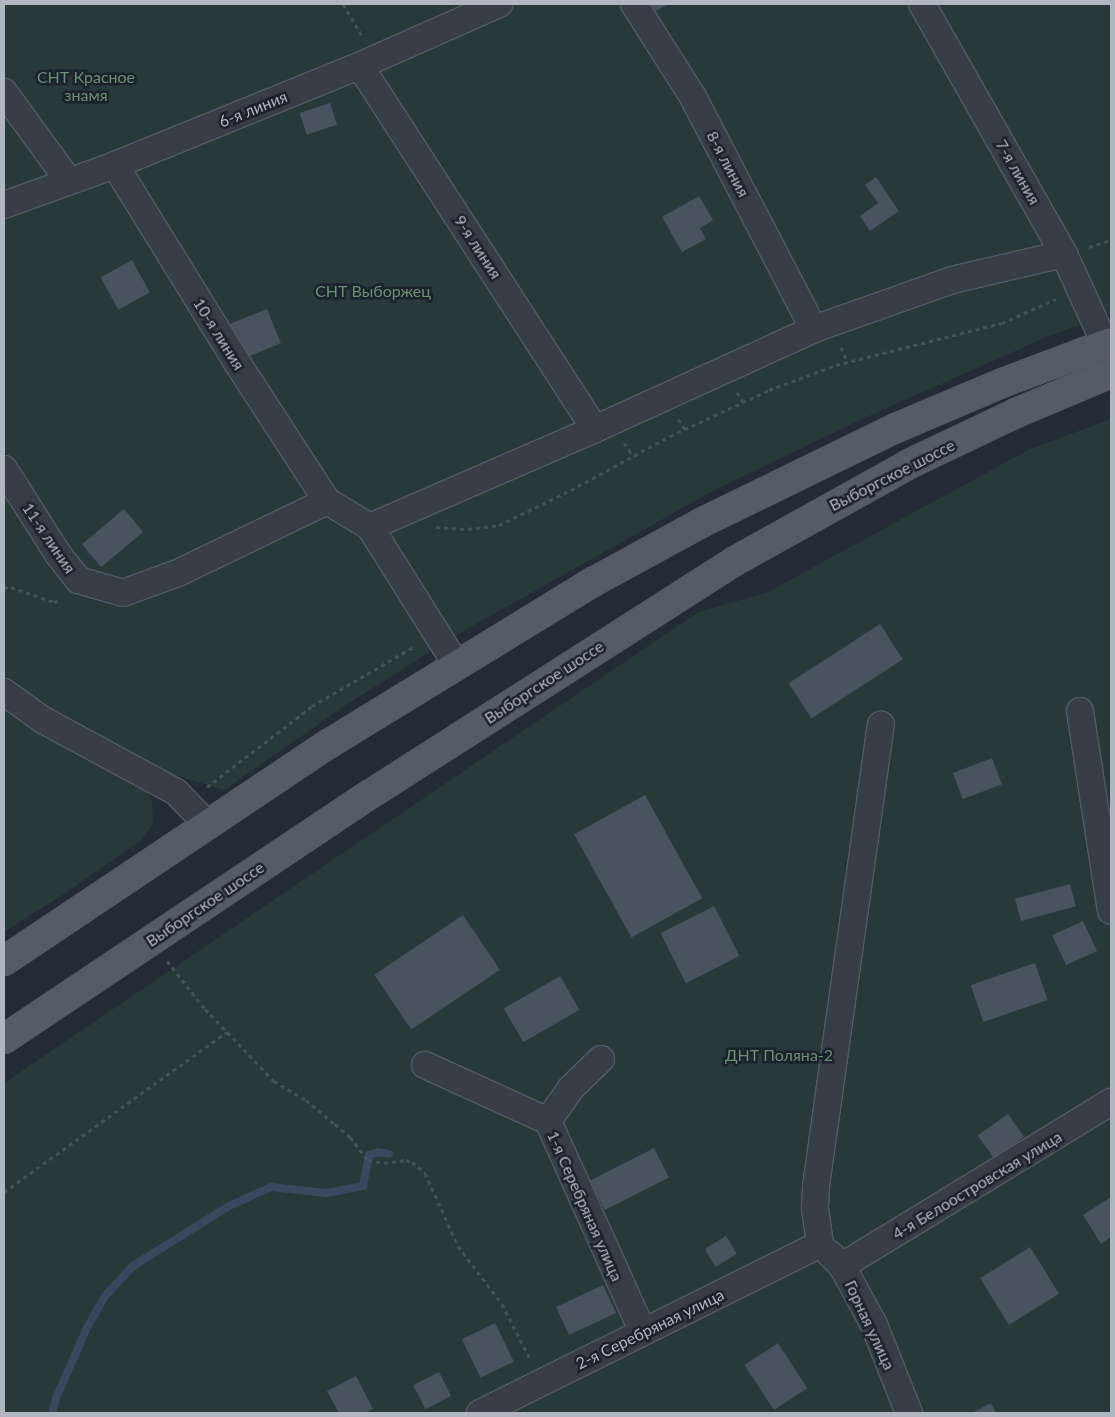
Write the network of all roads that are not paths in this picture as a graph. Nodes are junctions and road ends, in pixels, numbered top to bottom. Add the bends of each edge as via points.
1 (499, 4) edge
2 (634, 4) edge
3 (922, 4) edge
4 (368, 62) junction
5 (4, 92) edge
6 (115, 165) junction
7 (68, 180) junction
8 (4, 205) edge
9 (1064, 254) junction
10 (814, 329) junction
11 (1108, 343) edge
12 (1111, 373) edge
13 (595, 429) junction
14 (4, 469) edge
15 (326, 501) junction
16 (370, 527) junction
17 (456, 664) junction
18 (4, 692) edge
19 (1080, 711) dead end
20 (881, 725) dead end
21 (208, 824) junction
22 (1111, 911) edge
23 (4, 961) edge
24 (4, 1039) edge
25 (601, 1059) dead end
26 (425, 1065) dead end
27 (1111, 1102) edge
28 (548, 1121) junction
29 (820, 1244) junction
30 (842, 1266) junction
31 (643, 1332) junction
32 (480, 1413) edge
33 (909, 1413) edge

1 - 4 street, 6-я линия
2 - 10 street, 8-я линия via 693,97
3 - 9 street, 7-я линия
4 - 6 street, 6-я линия
4 - 13 street, 9-я линия
5 - 7 street
6 - 7 street, 6-я линия
6 - 15 street, 10-я линия
7 - 8 street, 6-я линия
9 - 10 street via 952,280
9 - 11 street, 7-я линия
10 - 13 street
11 - 17 main road via 993,387 797,474 593,582
12 - 24 main road, Выборгское шоссе via 1016,413 909,464 735,561 378,790
13 - 16 street
14 - 15 street, 11-я линия via 78,580 123,594 178,573
15 - 16 street
16 - 17 street
17 - 21 main road
18 - 21 street via 34,714 176,792
19 - 22 street
20 - 29 street via 816,1186
21 - 23 main road
25 - 28 street via 570,1089
26 - 28 street, 1-я Серебряная улица
27 - 30 street, 4-я Белоостровская улица
28 - 31 street, 1-я Серебряная улица
29 - 30 street, Горная улица
29 - 31 street, 2-я Серебряная улица
30 - 33 street, Горная улица via 874,1325
31 - 32 street, 2-я Серебряная улица

